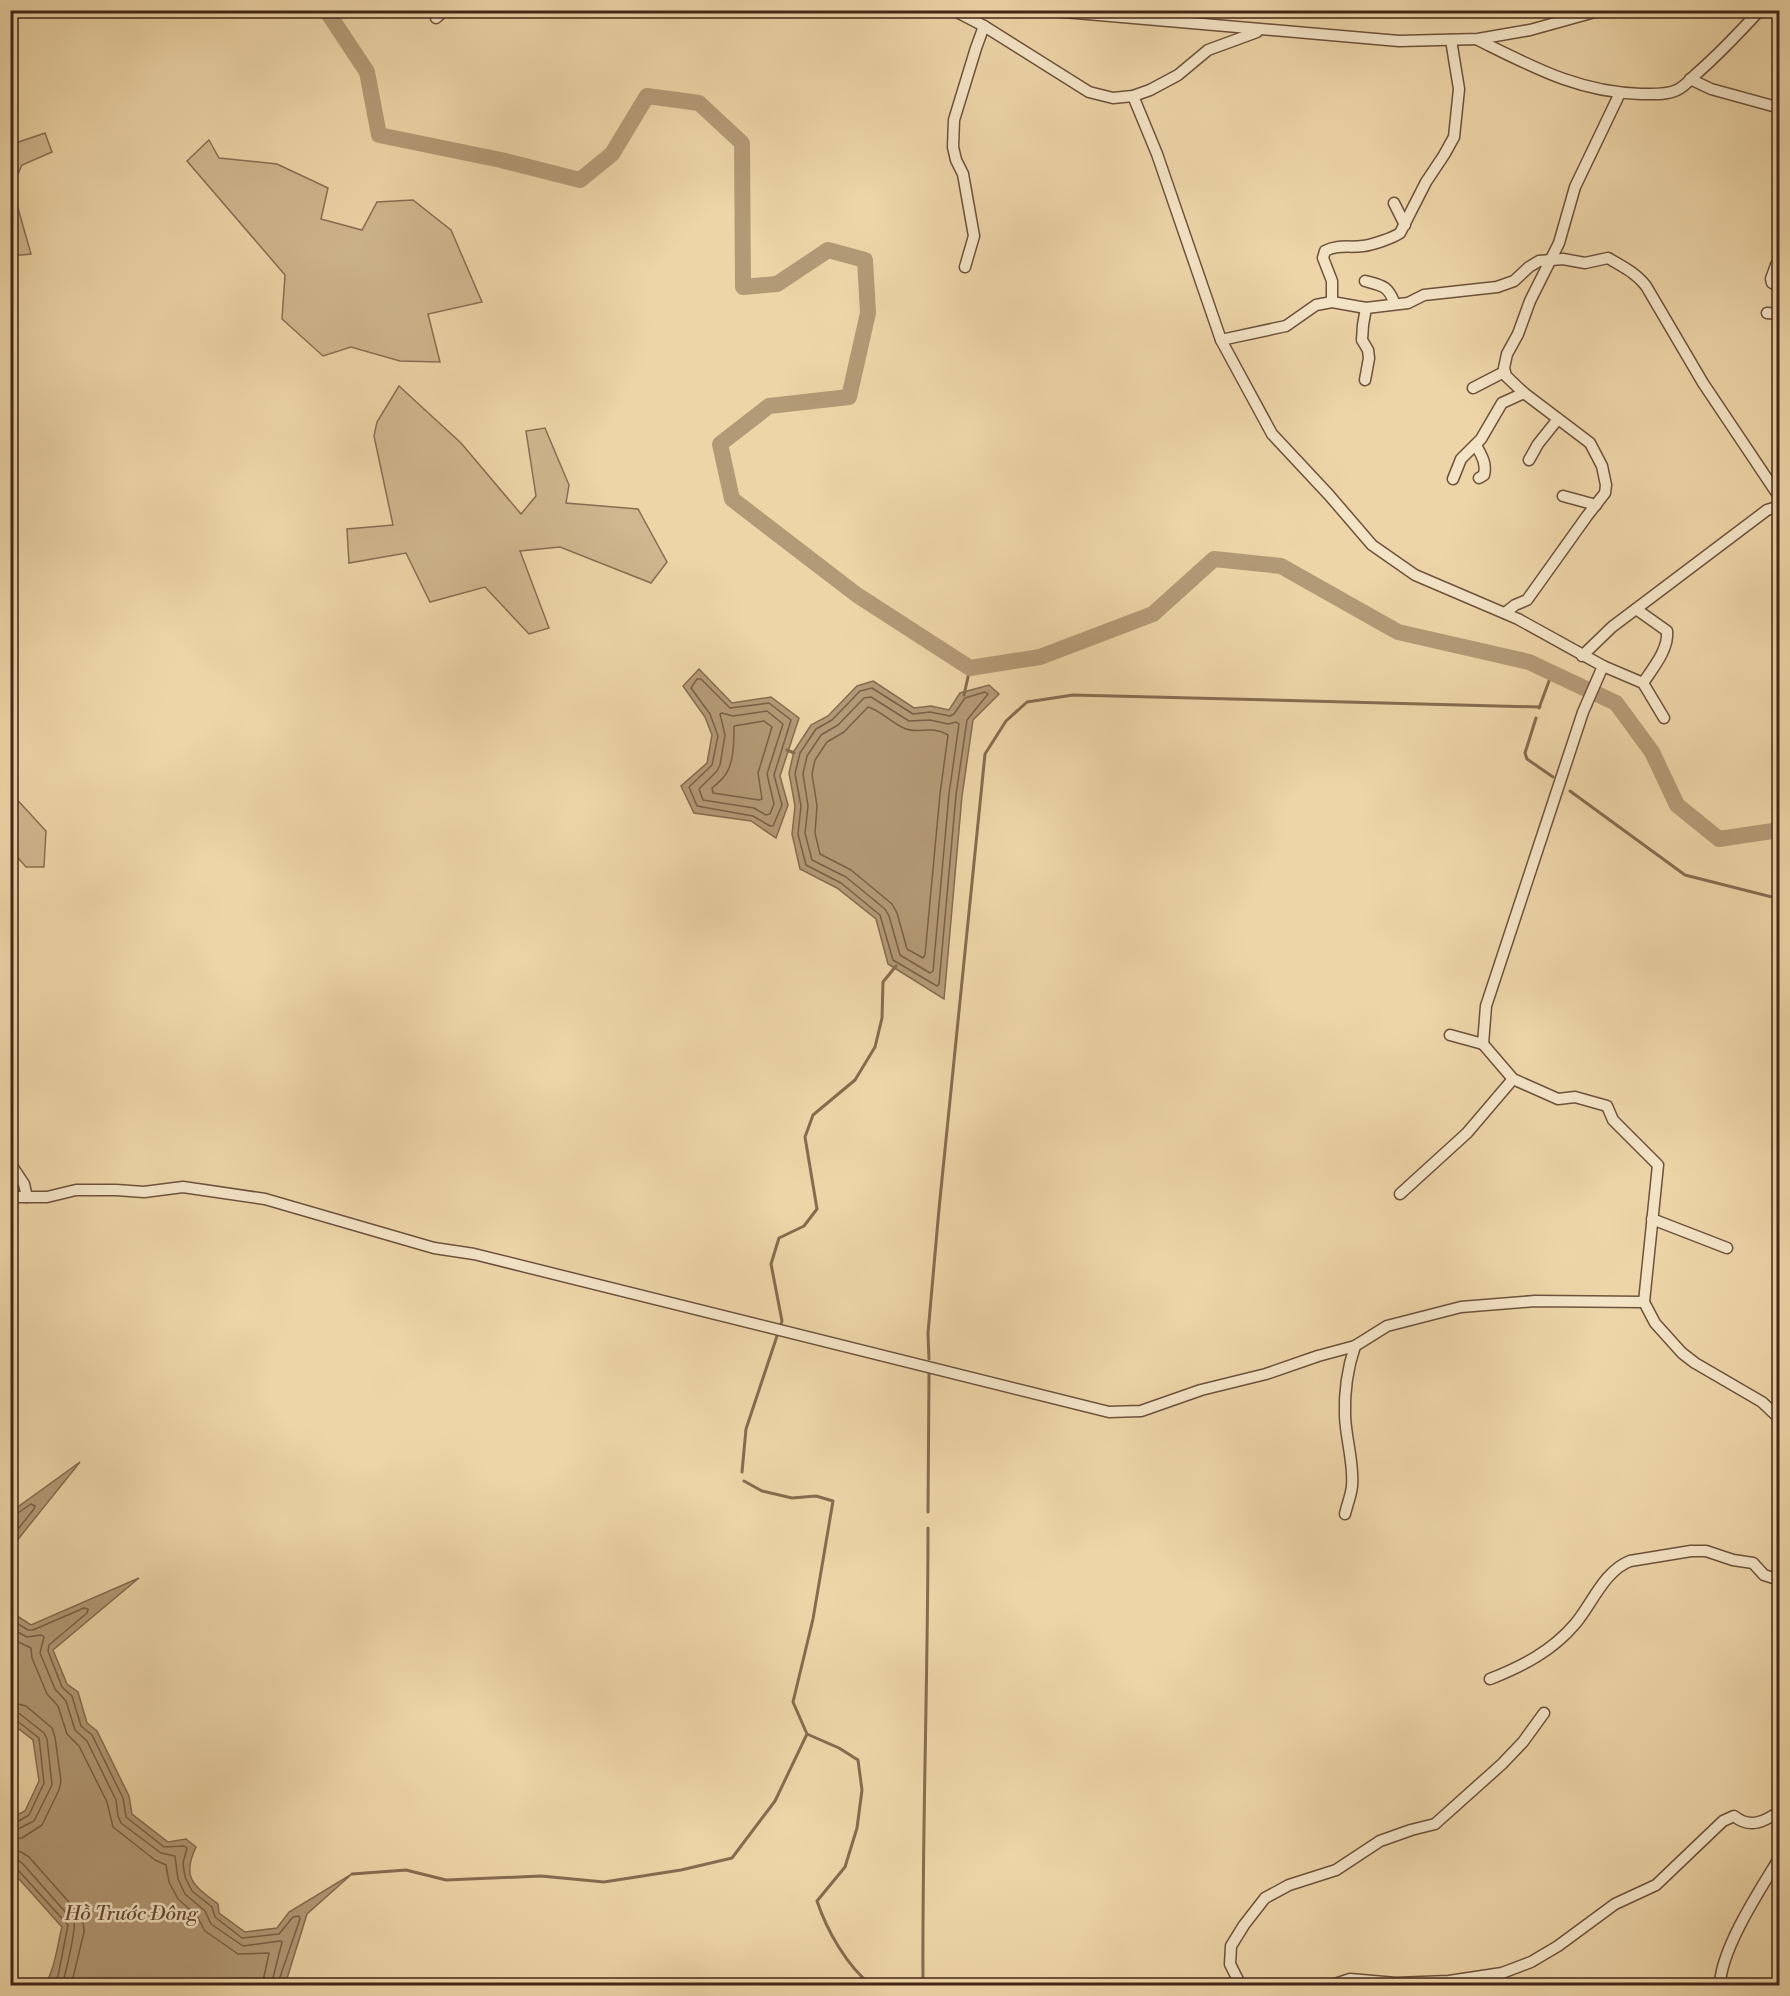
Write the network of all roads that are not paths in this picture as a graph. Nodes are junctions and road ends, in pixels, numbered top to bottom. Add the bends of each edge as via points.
1 (953, 10) edge
2 (1041, 10) edge
3 (1602, 10) edge
4 (1760, 10) edge
5 (984, 27) junction
6 (1263, 30) junction
7 (1478, 39) junction
8 (1451, 40) junction
9 (1690, 79) junction
10 (1620, 93) junction
11 (1133, 96) junction
12 (1779, 108) edge
13 (1394, 203) dead end
14 (1405, 225) junction
15 (1552, 260) junction
16 (1779, 265) edge
17 (964, 267) dead end
18 (1365, 281) dead end
19 (1779, 286) edge
20 (1332, 302) junction
21 (1395, 304) junction
22 (1366, 308) junction
23 (1767, 313) dead end
24 (1779, 314) edge
25 (1221, 340) junction
26 (1504, 372) junction
27 (1365, 380) dead end
28 (1473, 388) dead end
29 (1524, 393) junction
30 (1558, 419) junction
31 (1476, 445) junction
32 (1529, 460) dead end
33 (1479, 478) dead end
34 (1453, 479) dead end
35 (1563, 496) dead end
36 (1779, 498) edge
37 (1596, 505) junction
38 (1779, 506) edge
39 (1636, 609) junction
40 (1505, 613) junction
41 (1582, 656) junction
42 (1603, 666) junction
43 (1643, 683) junction
44 (1664, 718) dead end
45 (1450, 1035) dead end
46 (1483, 1044) junction
47 (1513, 1079) junction
48 (10, 1163) edge
49 (1400, 1194) dead end
50 (10, 1197) edge
51 (27, 1197) junction
52 (1652, 1219) junction
53 (1727, 1248) dead end
54 (1644, 1302) junction
55 (1355, 1346) junction
56 (1779, 1419) edge
57 (1345, 1514) dead end
58 (1779, 1580) edge
59 (1490, 1679) dead end
60 (1544, 1713) dead end
61 (1779, 1811) edge
62 (1779, 1857) edge
63 (1240, 1986) edge
64 (1329, 1986) edge
65 (1720, 1986) edge

1 - 5 street
2 - 6 street
3 - 7 street via 1530,30
4 - 9 street
5 - 11 street via 1089,92 1113,98
5 - 17 street via 954,120 953,147 963,174 974,236
6 - 8 street via 1399,41
6 - 11 street via 1208,50 1178,75
7 - 8 street
7 - 10 street via 1549,75
8 - 14 street via 1460,89 1454,137
9 - 10 street via 1677,90 1659,94
9 - 12 street via 1711,89
10 - 15 street via 1575,188
11 - 25 street
13 - 14 street
14 - 20 street via 1394,237 1365,246 1333,246 1325,251
15 - 21 street via 1533,264 1514,281 1497,287 1424,295
15 - 26 street via 1507,354
15 - 36 street via 1585,263 1608,258 1641,279 1702,383
16 - 19 street via 1771,279
18 - 21 street via 1384,286
20 - 22 street
20 - 25 street via 1316,305 1286,326
21 - 22 street
22 - 27 street via 1362,340 1369,358
23 - 24 street
25 - 40 street via 1272,434 1372,545 1415,574
26 - 28 street
26 - 29 street
29 - 30 street
29 - 31 street via 1502,403
30 - 32 street
30 - 37 street via 1590,443 1602,466 1605,493
31 - 33 street via 1485,468
31 - 34 street via 1461,459
35 - 37 street
37 - 40 street via 1527,600
38 - 39 street via 1767,510
39 - 41 street
39 - 43 street via 1667,632 1668,640
40 - 41 street
41 - 42 street
42 - 43 street
42 - 46 street via 1486,1006
43 - 44 street
45 - 46 street
46 - 47 street
47 - 49 street via 1467,1133
47 - 52 street via 1558,1099 1575,1097 1606,1106 1614,1120 1658,1165
48 - 51 street via 24,1184
50 - 51 street
51 - 55 street via 76,1190 144,1192 183,1187 265,1199 434,1248 474,1254 1108,1412 1141,1411
52 - 53 street
52 - 54 street
54 - 55 street via 1535,1301 1461,1307 1387,1326
54 - 56 street via 1655,1323 1682,1353 1762,1402
55 - 57 street via 1345,1387 1352,1476
58 - 59 street via 1764,1575 1753,1563 1706,1551 1630,1561 1613,1572 1561,1639 1531,1661
60 - 63 street via 1502,1764 1435,1824 1380,1841 1336,1870 1289,1885 1265,1898 1231,1946 1230,1964
61 - 64 street via 1752,1824 1734,1816 1723,1821 1656,1885 1615,1904 1531,1962 1502,1973 1449,1981 1396,1983 1350,1979
62 - 65 street via 1723,1961

